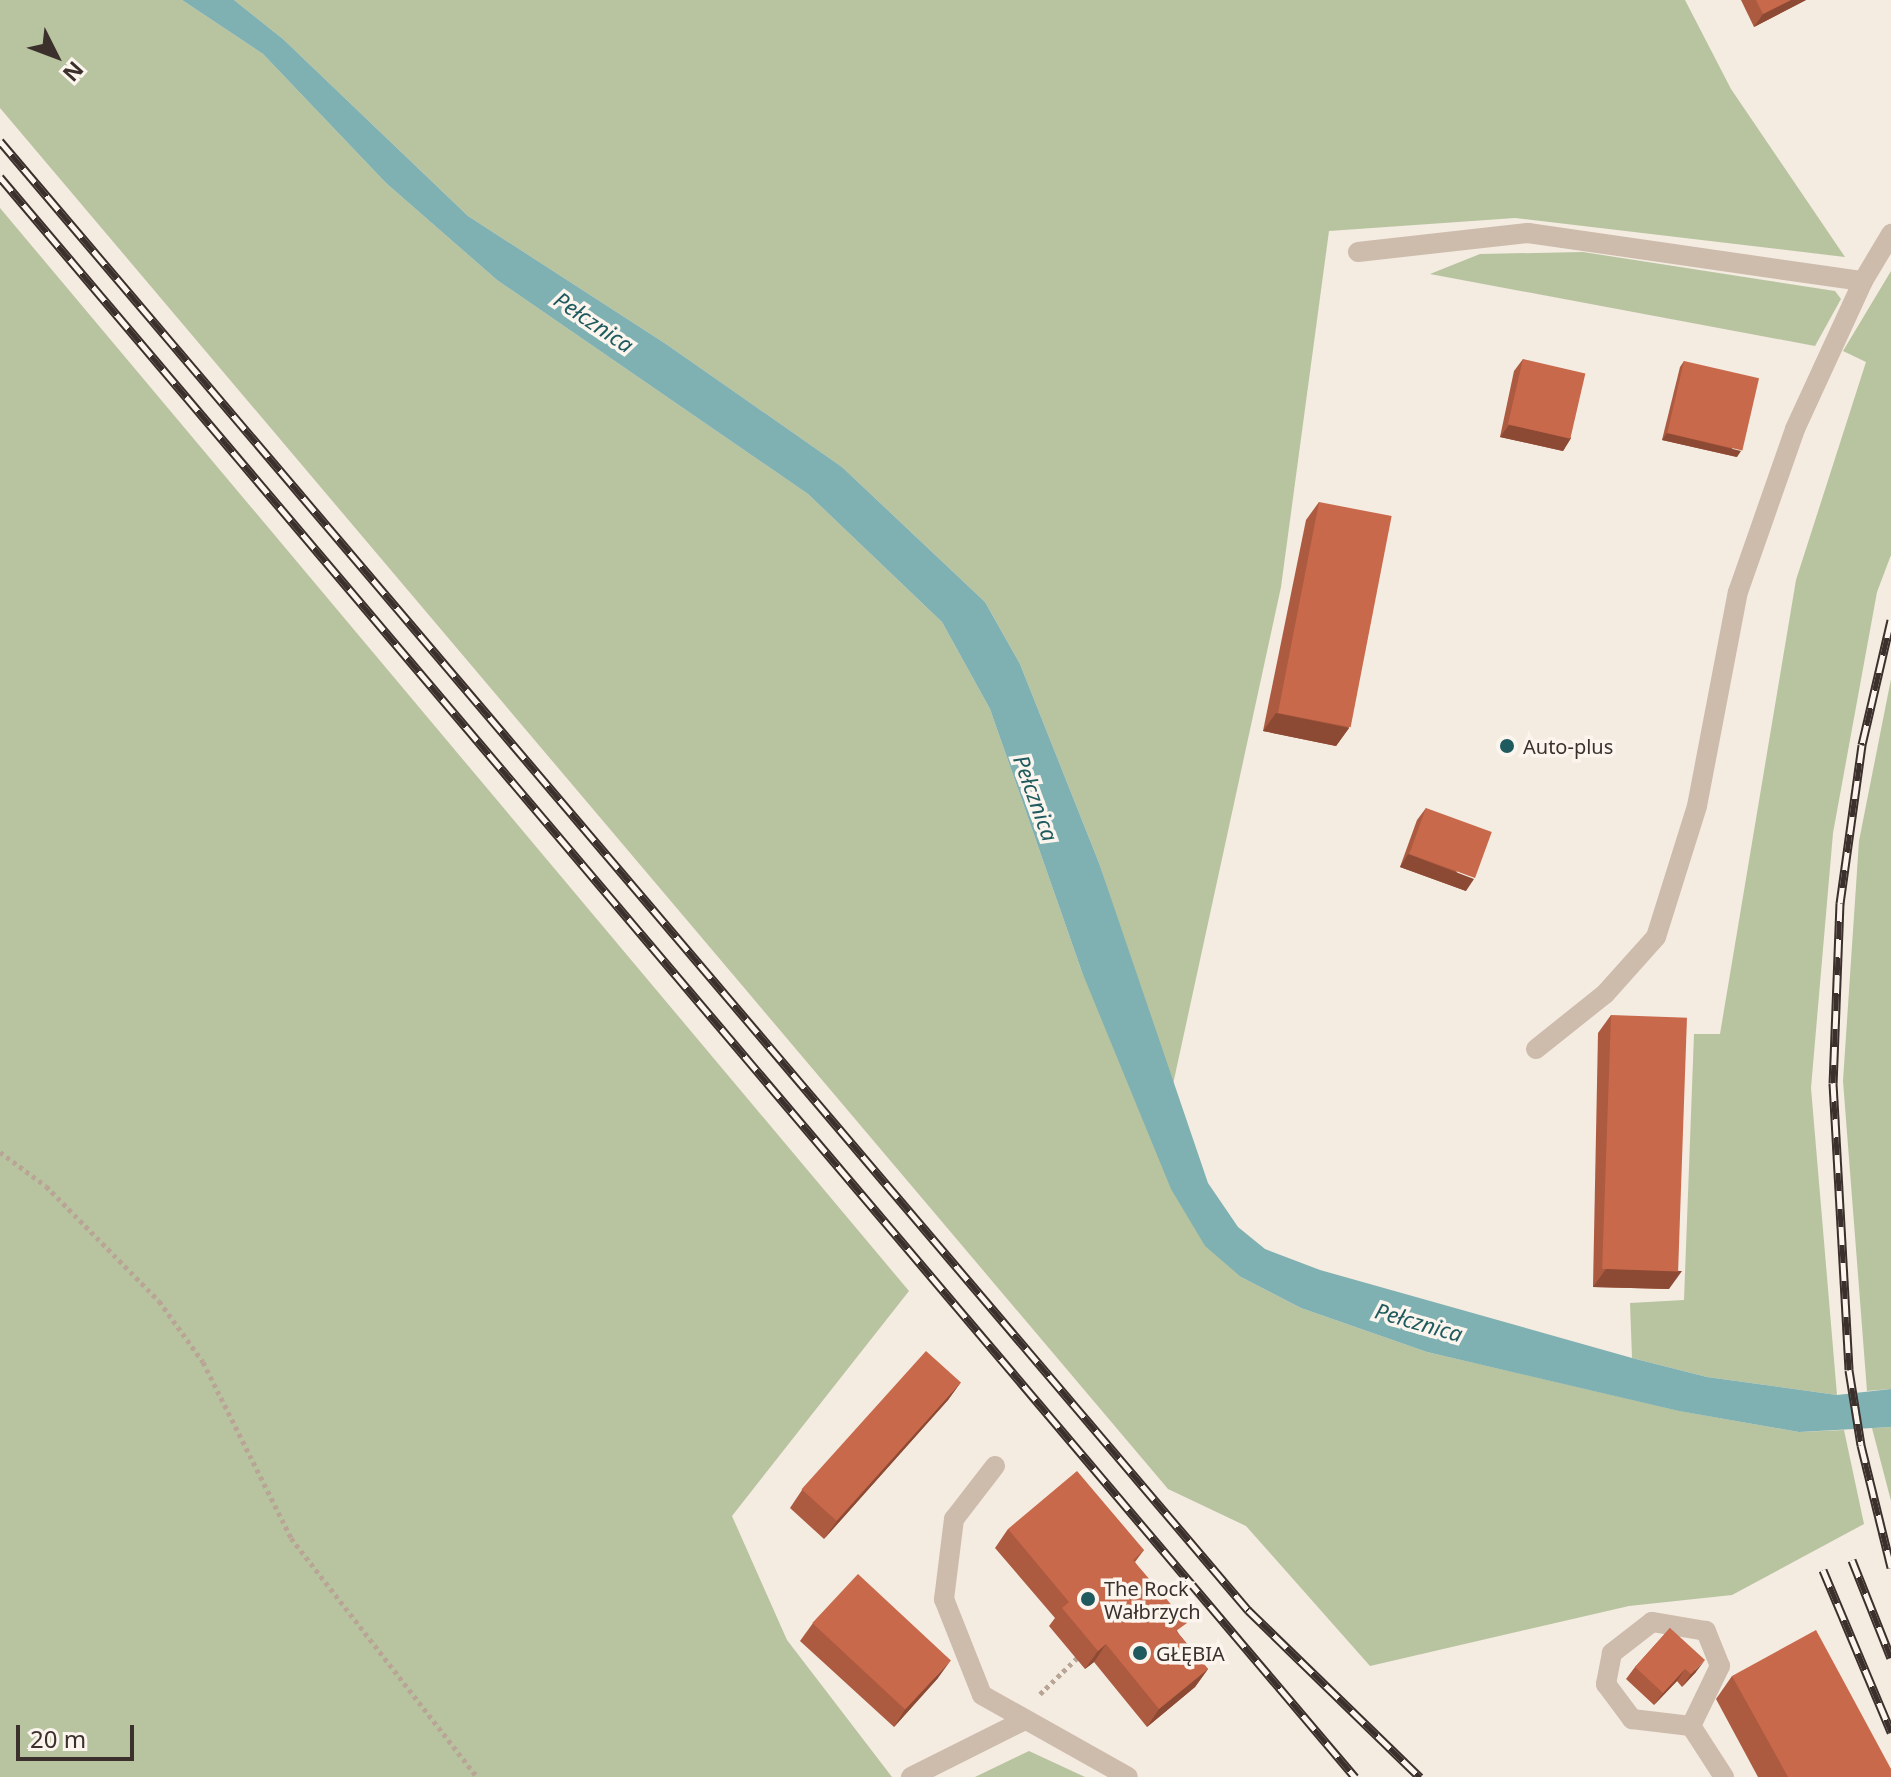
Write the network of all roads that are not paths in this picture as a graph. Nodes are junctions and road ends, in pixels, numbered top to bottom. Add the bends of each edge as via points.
1 (1891, 234) edge
2 (1358, 252) dead end
3 (1863, 281) junction
4 (1536, 1049) dead end
5 (995, 1466) dead end
6 (1023, 1721) junction
7 (1691, 1726) junction
8 (911, 1777) edge
9 (1128, 1777) edge
10 (1724, 1777) edge

1 - 3 lane
2 - 3 lane via 1528,233
3 - 4 lane via 1795,429 1738,592 1697,806 1656,937 1605,994
5 - 6 lane via 954,1519 944,1599 982,1695
6 - 8 lane
6 - 9 lane
7 - 7 lane via 1632,1719 1606,1684 1612,1653 1652,1622 1706,1631 1720,1666
7 - 10 lane

